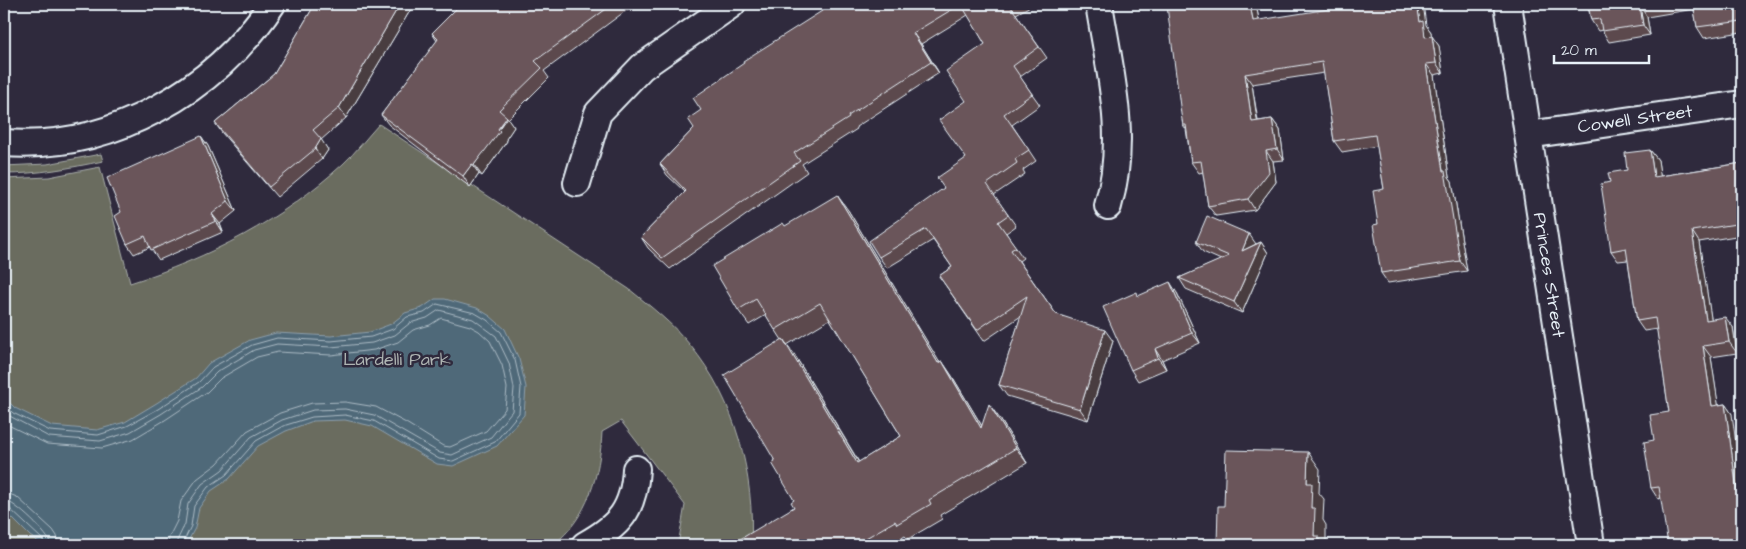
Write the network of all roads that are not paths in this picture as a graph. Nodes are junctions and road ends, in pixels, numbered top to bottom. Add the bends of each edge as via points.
1 (272, 4) edge
2 (732, 4) edge
3 (1099, 4) edge
4 (1508, 4) edge
5 (1742, 104) edge
6 (1528, 135) junction
7 (4, 143) edge
8 (577, 183) dead end
9 (1108, 206) dead end
10 (636, 469) dead end
11 (585, 545) edge
12 (1591, 545) edge

1 - 7 street via 234,52 204,80 170,102 134,120 95,133 55,141
2 - 8 street via 642,67 598,113
3 - 9 street via 1118,128 1117,167
4 - 6 street, Princes Street
5 - 6 street, Cowell Street
6 - 12 street, Princes Street
10 - 11 street via 635,487 623,516 604,534

